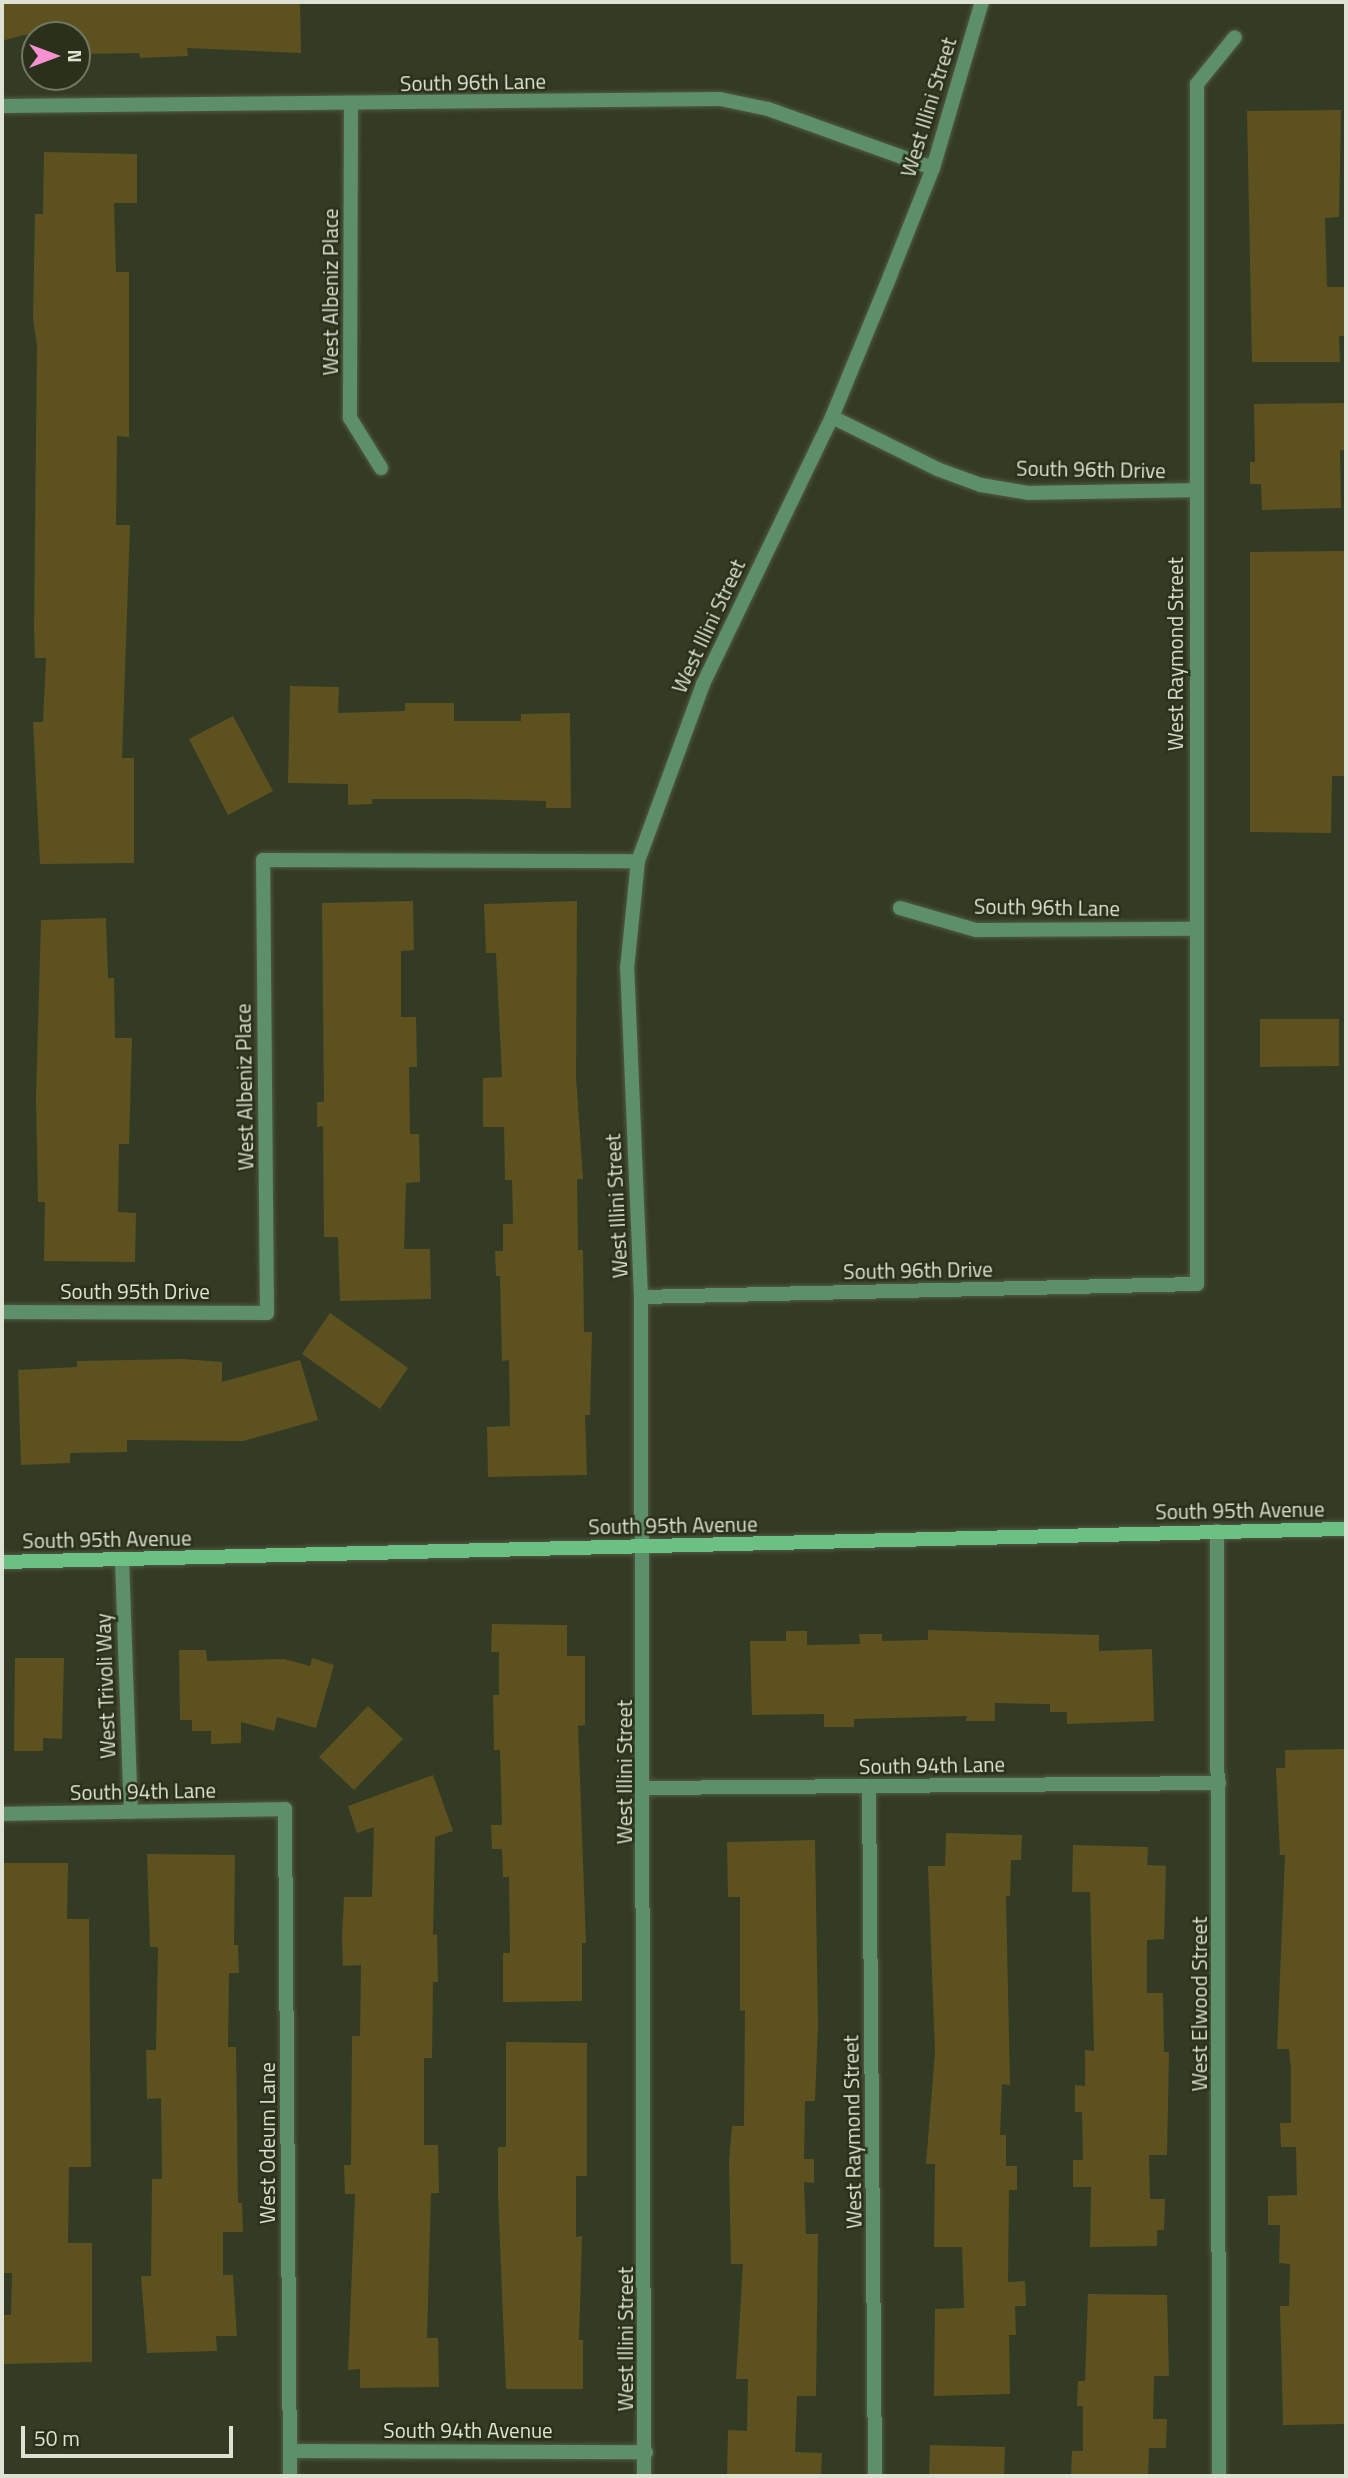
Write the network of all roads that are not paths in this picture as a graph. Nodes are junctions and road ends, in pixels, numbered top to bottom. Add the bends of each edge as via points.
1 (982, 2) edge
2 (1235, 37) dead end
3 (2, 106) edge
4 (351, 106) junction
5 (933, 168) junction
6 (832, 417) junction
7 (381, 468) dead end
8 (1196, 490) junction
9 (638, 861) junction
10 (900, 908) dead end
11 (1196, 929) junction
12 (1196, 1284) joint
13 (642, 1297) junction
14 (2, 1312) edge
15 (267, 1313) joint
16 (1346, 1529) edge
17 (1217, 1531) junction
18 (644, 1547) junction
19 (122, 1559) junction
20 (2, 1562) edge
21 (1219, 1783) junction
22 (869, 1786) junction
23 (645, 1788) junction
24 (285, 1809) joint
25 (131, 1812) junction
26 (2, 1814) edge
27 (290, 2451) junction
28 (646, 2452) junction
29 (290, 2476) edge
30 (644, 2476) edge
31 (875, 2476) edge
32 (1219, 2476) edge

1 - 5 street, West Illini Street
2 - 8 street, West Raymond Street via 1196,85
3 - 4 street, South 96th Lane
4 - 5 street, South 96th Lane via 720,99 768,109
4 - 7 street, West Albeniz Place via 350,418
5 - 6 street, West Illini Street
6 - 8 street, South 96th Drive via 937,470 981,485 1029,493
6 - 9 street, West Illini Street via 703,684
8 - 11 street, West Raymond Street
9 - 13 street, West Illini Street via 627,969
9 - 15 street, West Albeniz Place via 263,860
10 - 11 street, South 96th Lane via 976,930
11 - 12 street, West Raymond Street
12 - 13 street, South 96th Drive
13 - 18 street, West Illini Street
14 - 15 street, South 95th Drive
16 - 17 street, South 95th Avenue
17 - 18 street, South 95th Avenue
17 - 21 street, West Elwood Street
18 - 19 street, South 95th Avenue
18 - 23 street, West Illini Street
19 - 20 street, South 95th Avenue
19 - 25 street, West Trivoli Way
21 - 22 street, South 94th Lane
21 - 32 street, West Elwood Street
22 - 23 street, South 94th Lane
22 - 31 street, West Raymond Street
23 - 28 street, West Illini Street
24 - 25 street, South 94th Lane
24 - 27 street, West Odeum Lane
25 - 26 street, South 94th Lane
27 - 28 street, South 94th Avenue
27 - 29 street, West Odeum Lane
28 - 30 street, West Illini Street

